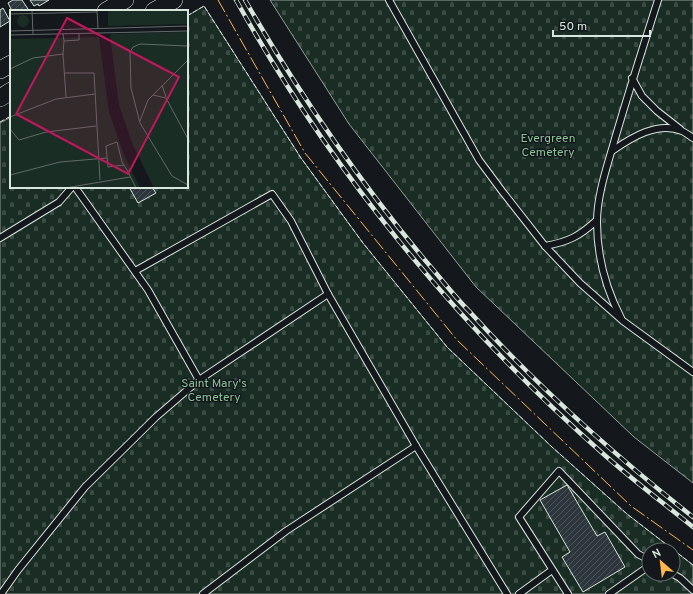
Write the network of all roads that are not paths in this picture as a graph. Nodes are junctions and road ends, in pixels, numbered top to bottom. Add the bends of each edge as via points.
1 (125, 0) edge
2 (174, 0) edge
3 (389, 0) edge
4 (658, 0) edge
5 (108, 10) edge
6 (156, 10) edge
7 (10, 65) edge
8 (0, 70) edge
9 (632, 78) junction
10 (10, 92) edge
11 (0, 98) edge
12 (683, 132) junction
13 (693, 138) edge
14 (612, 151) junction
15 (73, 188) edge
16 (75, 188) edge
17 (597, 220) junction
18 (0, 238) edge
19 (545, 246) junction
20 (134, 271) junction
21 (328, 294) junction
22 (623, 321) junction
23 (693, 372) edge
24 (199, 380) junction
25 (416, 446) junction
26 (641, 556) edge
27 (552, 570) junction
28 (641, 572) edge
29 (681, 579) edge
30 (693, 590) edge
31 (1, 594) edge
32 (203, 594) edge
33 (507, 594) edge
34 (519, 594) edge
35 (568, 594) edge
36 (609, 594) edge

1 - 5 main road
2 - 6 main road
3 - 19 lane via 479,160
4 - 9 lane
7 - 8 main road
9 - 12 lane via 642,96
9 - 14 lane
10 - 11 main road
12 - 13 lane
12 - 14 lane via 669,128 641,133
14 - 17 lane via 601,190
15 - 18 lane via 60,202
16 - 20 lane
17 - 19 lane via 572,239
17 - 22 lane via 598,244 604,272 612,300
19 - 22 lane via 580,283
20 - 21 lane via 272,194 291,221
20 - 24 lane via 148,290
21 - 24 lane
21 - 25 lane
22 - 23 lane
24 - 31 lane via 156,417 85,488
25 - 32 lane via 286,531
25 - 33 lane
26 - 27 lane via 559,471 519,517
27 - 34 lane
27 - 35 lane
28 - 36 lane
29 - 30 lane

